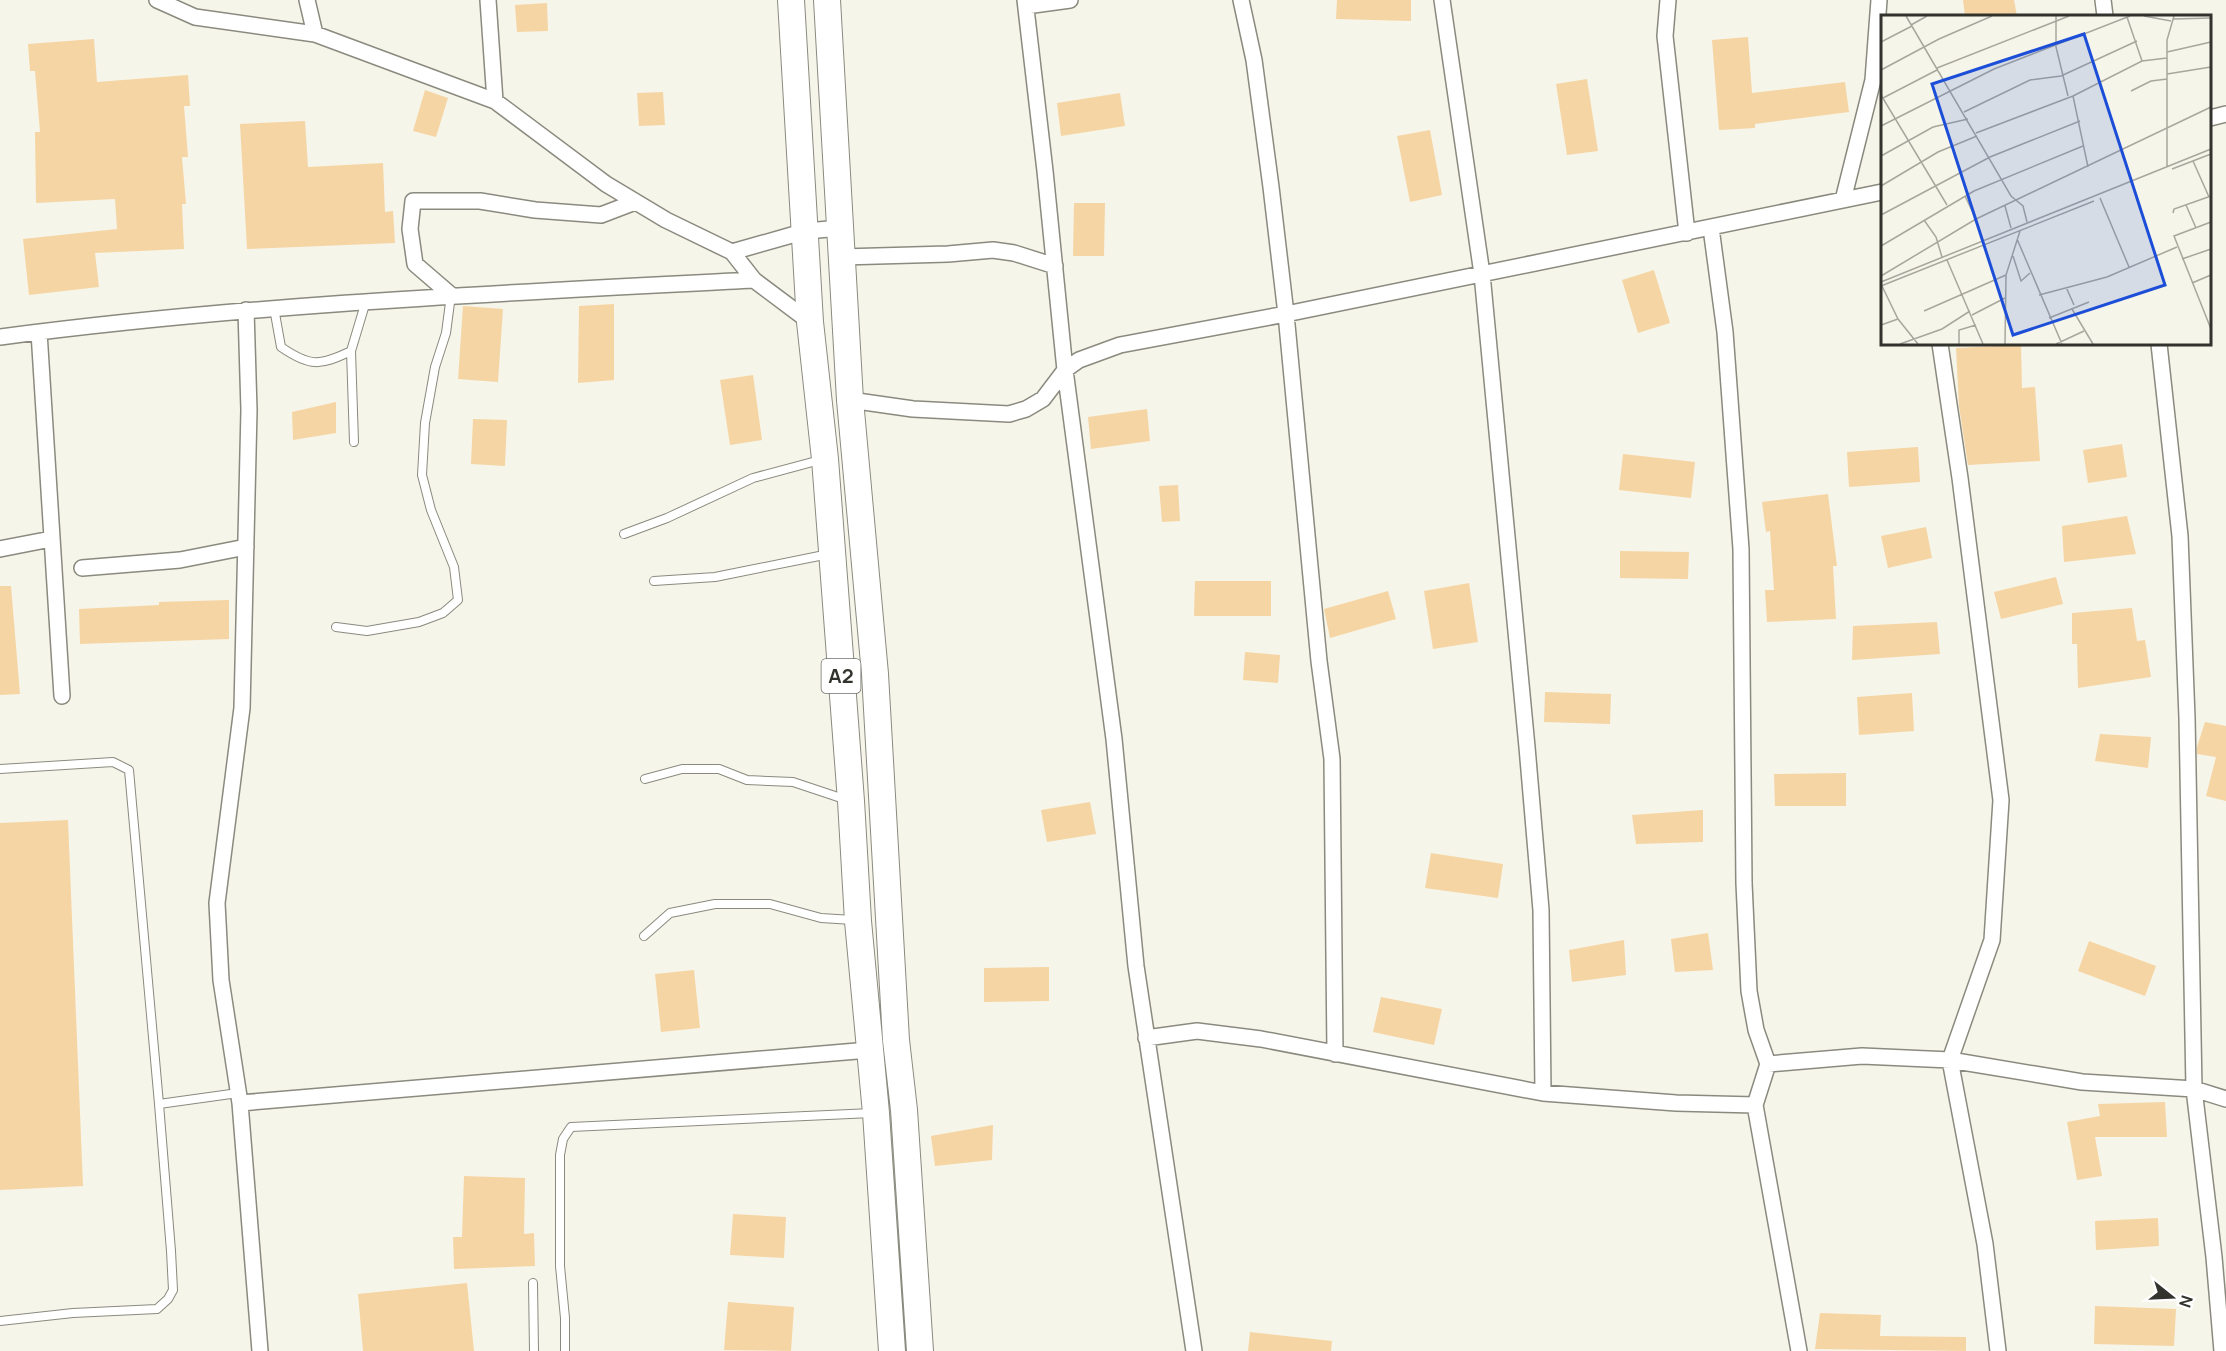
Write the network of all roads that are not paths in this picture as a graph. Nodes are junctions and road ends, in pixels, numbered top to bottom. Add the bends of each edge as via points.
1 (157, 0) edge
2 (307, 0) edge
3 (488, 0) edge
4 (791, 0) edge
5 (827, 0) edge
6 (1070, 0) edge
7 (1241, 0) edge
8 (1442, 0) edge
9 (1668, 0) edge
10 (1879, 0) edge
11 (2103, 0) edge
12 (1025, 3) edge
13 (2105, 15) edge
14 (315, 34) junction
15 (495, 101) junction
16 (2226, 114) edge
17 (2211, 118) edge
18 (1881, 192) edge
19 (1843, 200) junction
20 (635, 202) junction
21 (841, 228) junction
22 (1711, 228) junction
23 (806, 231) junction
24 (1687, 232) junction
25 (732, 252) junction
26 (842, 257) junction
27 (1055, 266) junction
28 (1482, 274) junction
29 (754, 280) junction
30 (452, 295) junction
31 (366, 301) junction
32 (274, 308) junction
33 (246, 310) junction
34 (1286, 314) junction
35 (810, 322) junction
36 (39, 332) junction
37 (0, 337) edge
38 (1940, 345) edge
39 (2159, 345) edge
40 (351, 351) junction
41 (1065, 370) junction
42 (850, 400) junction
43 (354, 442) dead end
44 (825, 459) junction
45 (624, 534) dead end
46 (51, 540) junction
47 (246, 547) junction
48 (0, 549) edge
49 (831, 554) junction
50 (82, 568) dead end
51 (654, 581) dead end
52 (336, 627) dead end
53 (62, 696) dead end
54 (0, 769) edge
55 (645, 779) dead end
56 (851, 801) junction
57 (858, 921) junction
58 (644, 936) dead end
59 (1146, 1038) junction
60 (869, 1050) junction
61 (1335, 1053) junction
62 (1950, 1060) junction
63 (1768, 1064) junction
64 (2194, 1089) junction
65 (1543, 1093) junction
66 (239, 1098) junction
67 (2226, 1099) edge
68 (159, 1104) junction
69 (1755, 1105) junction
70 (876, 1113) junction
71 (533, 1283) dead end
72 (0, 1321) edge
73 (261, 1351) edge
74 (534, 1351) edge
75 (565, 1351) edge
76 (892, 1351) edge
77 (920, 1351) edge
78 (1194, 1351) edge
79 (1799, 1351) edge
80 (1998, 1351) edge
81 (2222, 1351) edge

1 - 14 street via 195,17
2 - 14 street
3 - 15 street
4 - 23 highway, A2
5 - 21 highway, A2
6 - 12 street
7 - 34 street via 1254,60
8 - 28 street
9 - 24 street via 1665,36
10 - 19 street via 1873,80
11 - 13 street
12 - 27 street
14 - 15 street
15 - 20 street
16 - 17 street
18 - 19 street
19 - 22 street
20 - 25 street
20 - 30 street via 601,215 480,201 413,201 410,229 415,264
21 - 23 street
21 - 26 highway, A2
22 - 24 street
22 - 63 street via 1725,332 1741,549 1744,883 1749,991 1756,1030
23 - 25 street
23 - 35 highway, A2
24 - 28 street
25 - 29 street
26 - 27 street via 993,250
26 - 42 highway, A2
27 - 41 street
28 - 34 street
28 - 65 street via 1541,910
29 - 30 street
29 - 35 street
30 - 31 street
30 - 52 lane via 425,423 422,475 454,567 458,600 443,613 419,622 367,631
31 - 32 street
31 - 40 lane
32 - 33 street
32 - 40 lane via 281,347 299,360 326,363
33 - 36 street
33 - 47 street
34 - 41 street via 1120,345 1079,360
34 - 61 street via 1332,759
35 - 44 highway, A2
36 - 37 street
36 - 46 street
38 - 62 street via 2001,800 1992,940
39 - 64 street via 2180,536
40 - 43 lane
41 - 42 street via 1043,399 1009,414 914,409
41 - 59 street via 1114,739
42 - 77 highway, A2 via 875,674 896,1040
44 - 45 lane via 753,478
44 - 49 highway, A2
46 - 48 street
46 - 53 street
47 - 50 street via 180,560
47 - 66 street via 242,708 217,903 221,980
49 - 51 lane via 715,577
49 - 56 highway, A2
54 - 68 lane via 113,762 129,770
55 - 56 lane via 682,769 719,769 747,780 793,782
56 - 57 highway, A2
57 - 58 lane via 821,918 770,904 715,904 670,913
57 - 60 highway, A2
59 - 61 street via 1197,1032
59 - 78 street
60 - 66 street
60 - 70 highway, A2
61 - 65 street
62 - 63 street via 1862,1056
62 - 64 street via 2082,1082
62 - 80 street via 1985,1244
63 - 69 street
64 - 67 street
64 - 81 street
65 - 69 street via 1676,1104
66 - 68 lane
66 - 73 street
68 - 72 lane via 173,1290 168,1299 157,1309
69 - 79 street
70 - 75 lane via 572,1127 563,1139 560,1155
70 - 76 highway, A2
71 - 74 lane

